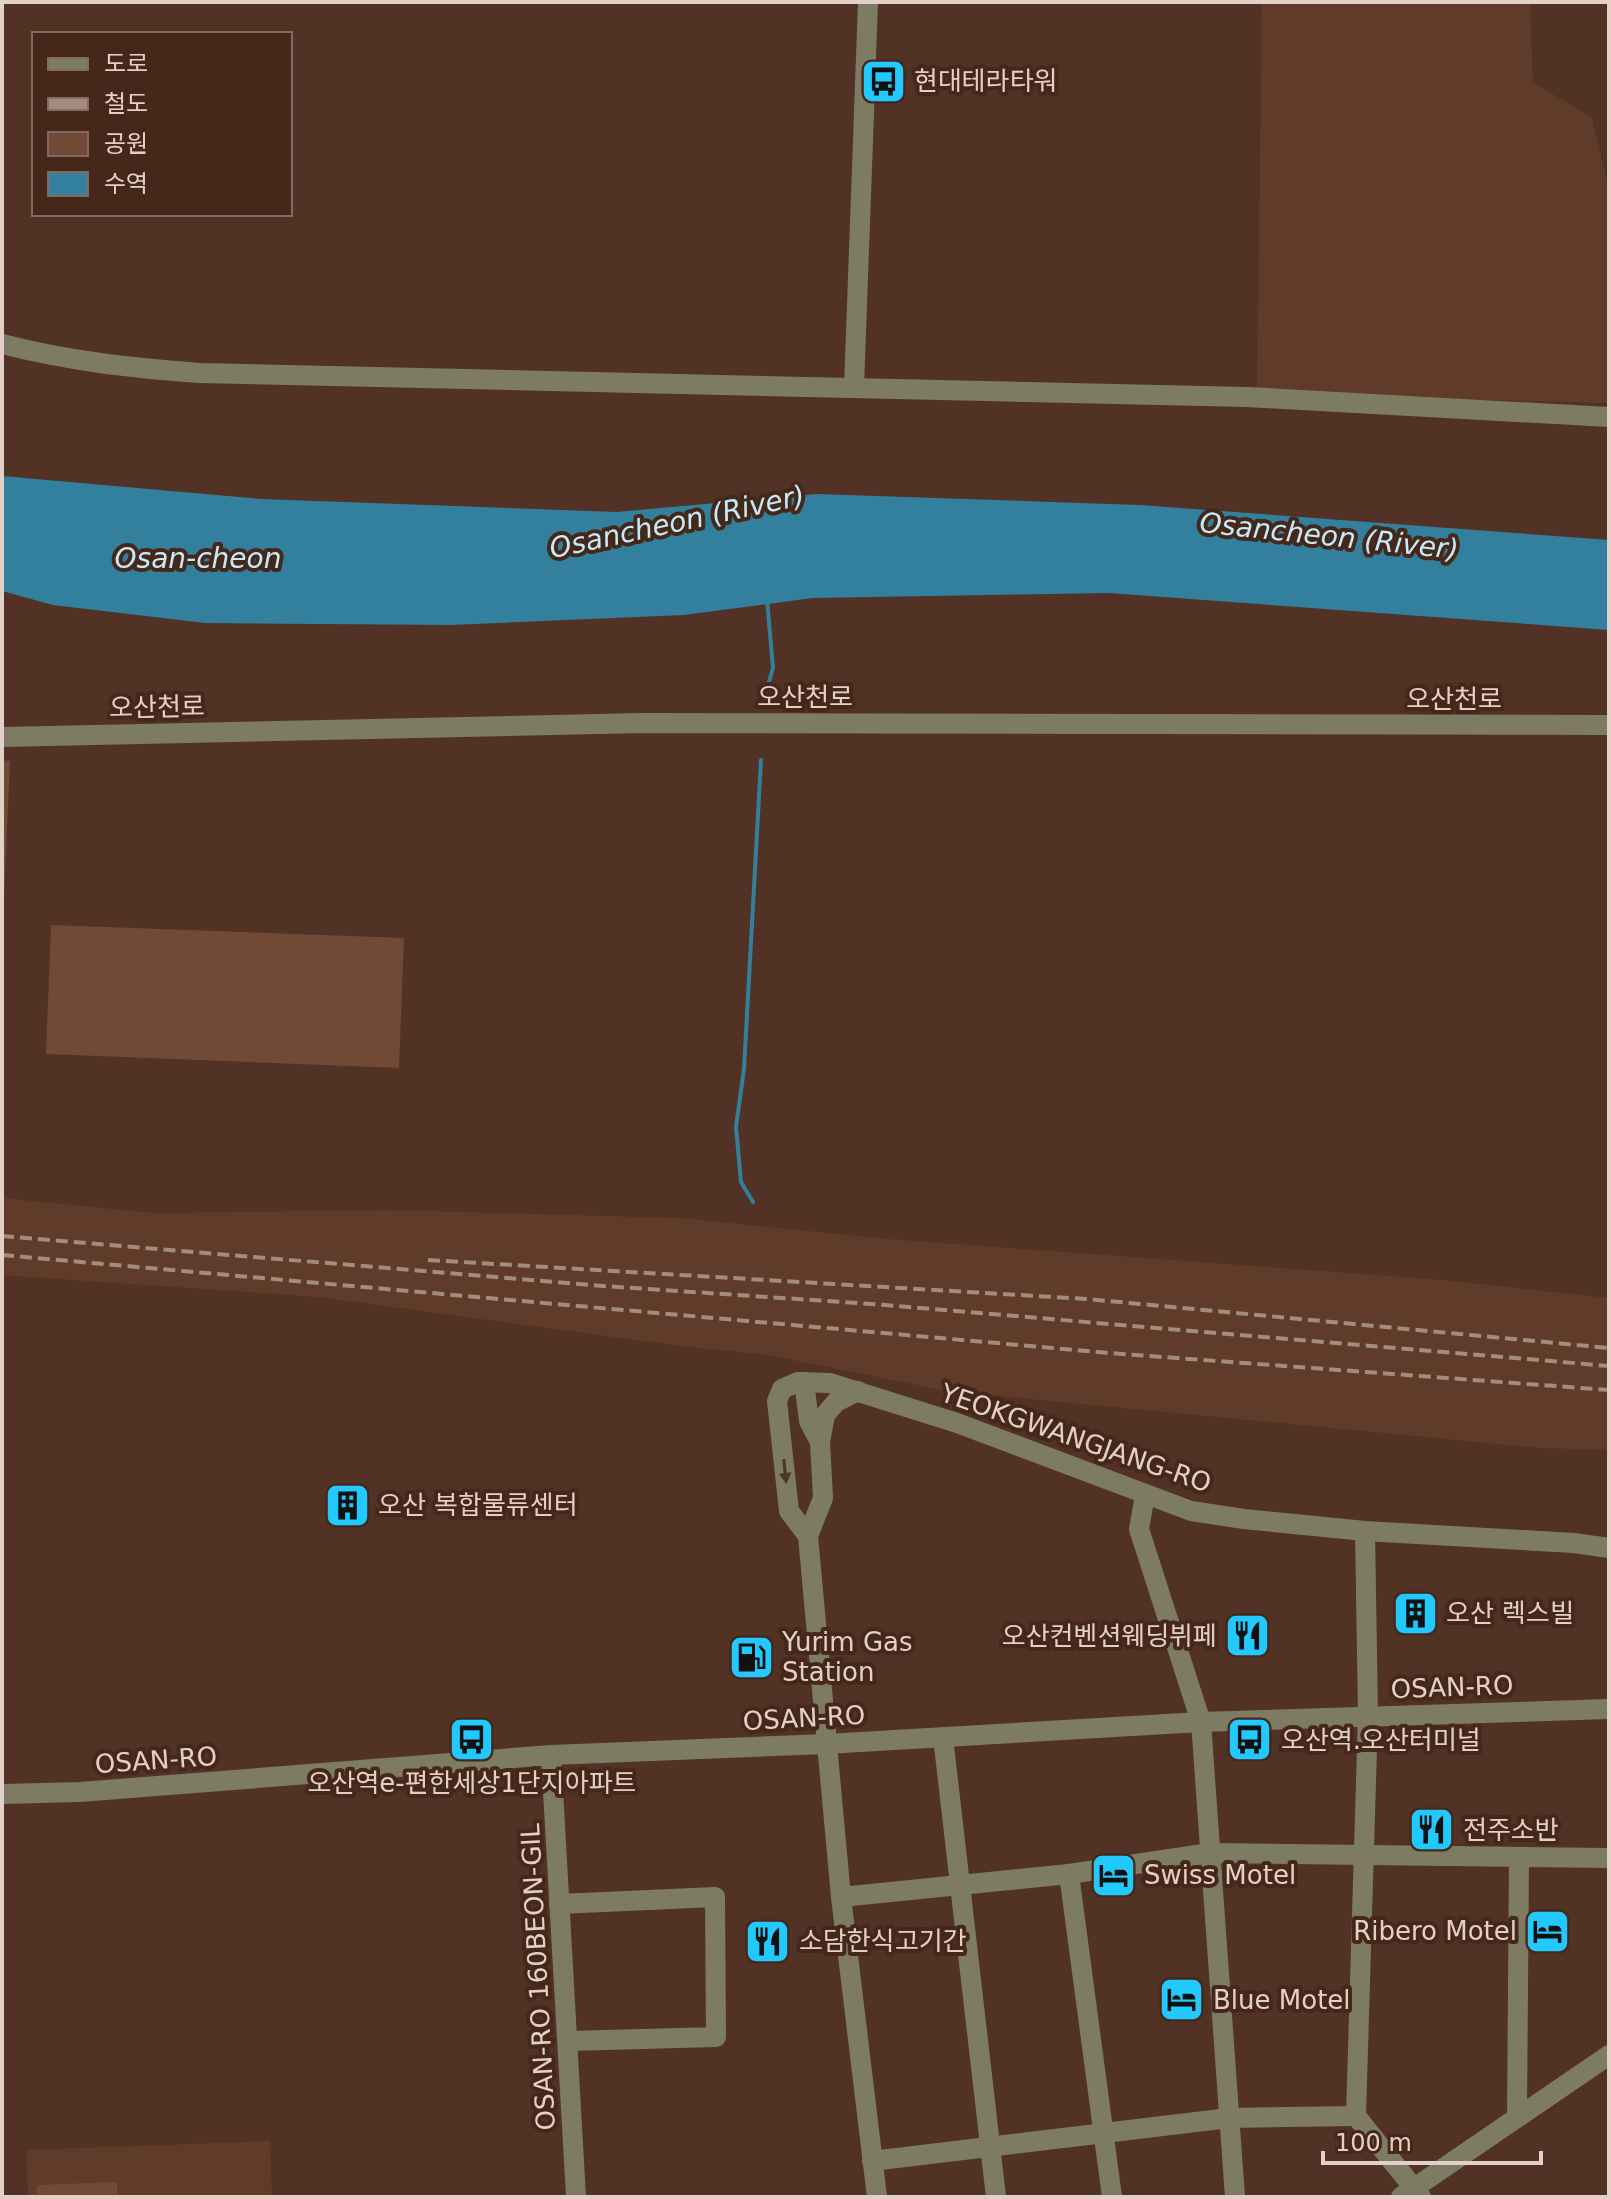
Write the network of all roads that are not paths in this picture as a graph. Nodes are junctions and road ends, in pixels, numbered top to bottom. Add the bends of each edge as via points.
1 (868, 2) edge
2 (2, 344) edge
3 (854, 388) junction
4 (1609, 417) edge
5 (1609, 725) edge
6 (2, 737) edge
7 (804, 1382) junction
8 (858, 1391) junction
9 (820, 1442) junction
10 (1145, 1495) junction
11 (1365, 1531) junction
12 (808, 1536) junction
13 (1609, 1548) edge
14 (1609, 1709) edge
15 (1368, 1715) junction
16 (1201, 1722) junction
17 (943, 1737) junction
18 (826, 1744) junction
19 (551, 1755) junction
20 (2, 1794) edge
21 (1210, 1853) junction
22 (1365, 1857) junction
23 (1519, 1858) junction
24 (1609, 1858) edge
25 (1069, 1874) junction
26 (958, 1885) junction
27 (841, 1897) junction
28 (559, 1904) junction
29 (568, 2041) junction
30 (1609, 2055) edge
31 (1356, 2116) junction
32 (1517, 2117) junction
33 (1229, 2118) junction
34 (1104, 2133) junction
35 (991, 2146) junction
36 (872, 2161) junction
37 (1412, 2194) edge
38 (576, 2197) edge
39 (877, 2197) edge
40 (996, 2197) edge
41 (1112, 2197) edge
42 (1235, 2197) edge

1 - 3 street
2 - 3 street via 124,368 200,373
3 - 4 street via 1247,397
5 - 6 street, 오산천로 via 642,723
7 - 8 street, YEOKGWANGJANG-RO
7 - 9 street via 809,1421
7 -> 12 street via 782,1389 777,1401 789,1511
8 - 9 street via 836,1402 825,1415
8 - 10 street, YEOKGWANGJANG-RO
9 - 12 street via 823,1498
10 - 11 street, YEOKGWANGJANG-RO via 1191,1511
10 - 16 street via 1139,1529
11 - 13 street, YEOKGWANGJANG-RO
11 - 15 street
12 - 18 street
14 - 15 street, OSAN-RO
15 - 16 street, OSAN-RO
15 - 22 street
16 - 17 street, OSAN-RO
16 - 21 street
17 - 18 street, OSAN-RO
17 - 26 street
18 - 19 street, OSAN-RO
18 - 27 street
19 - 20 street, OSAN-RO
19 - 28 street, OSAN-RO 160BEON-GIL
21 - 22 street
21 - 25 street
21 - 33 street
22 - 23 street
22 - 31 street
23 - 24 street
23 - 32 street
25 - 26 street
25 - 34 street
26 - 27 street
26 - 35 street
27 - 36 street
28 - 29 street, OSAN-RO 160BEON-GIL
28 - 29 street via 715,1897 716,2037
29 - 38 street, OSAN-RO 160BEON-GIL
30 - 32 street
31 - 33 street
31 - 37 street
32 - 37 street
33 - 34 street
33 - 42 street
34 - 35 street
34 - 41 street
35 - 36 street
35 - 40 street
36 - 39 street

